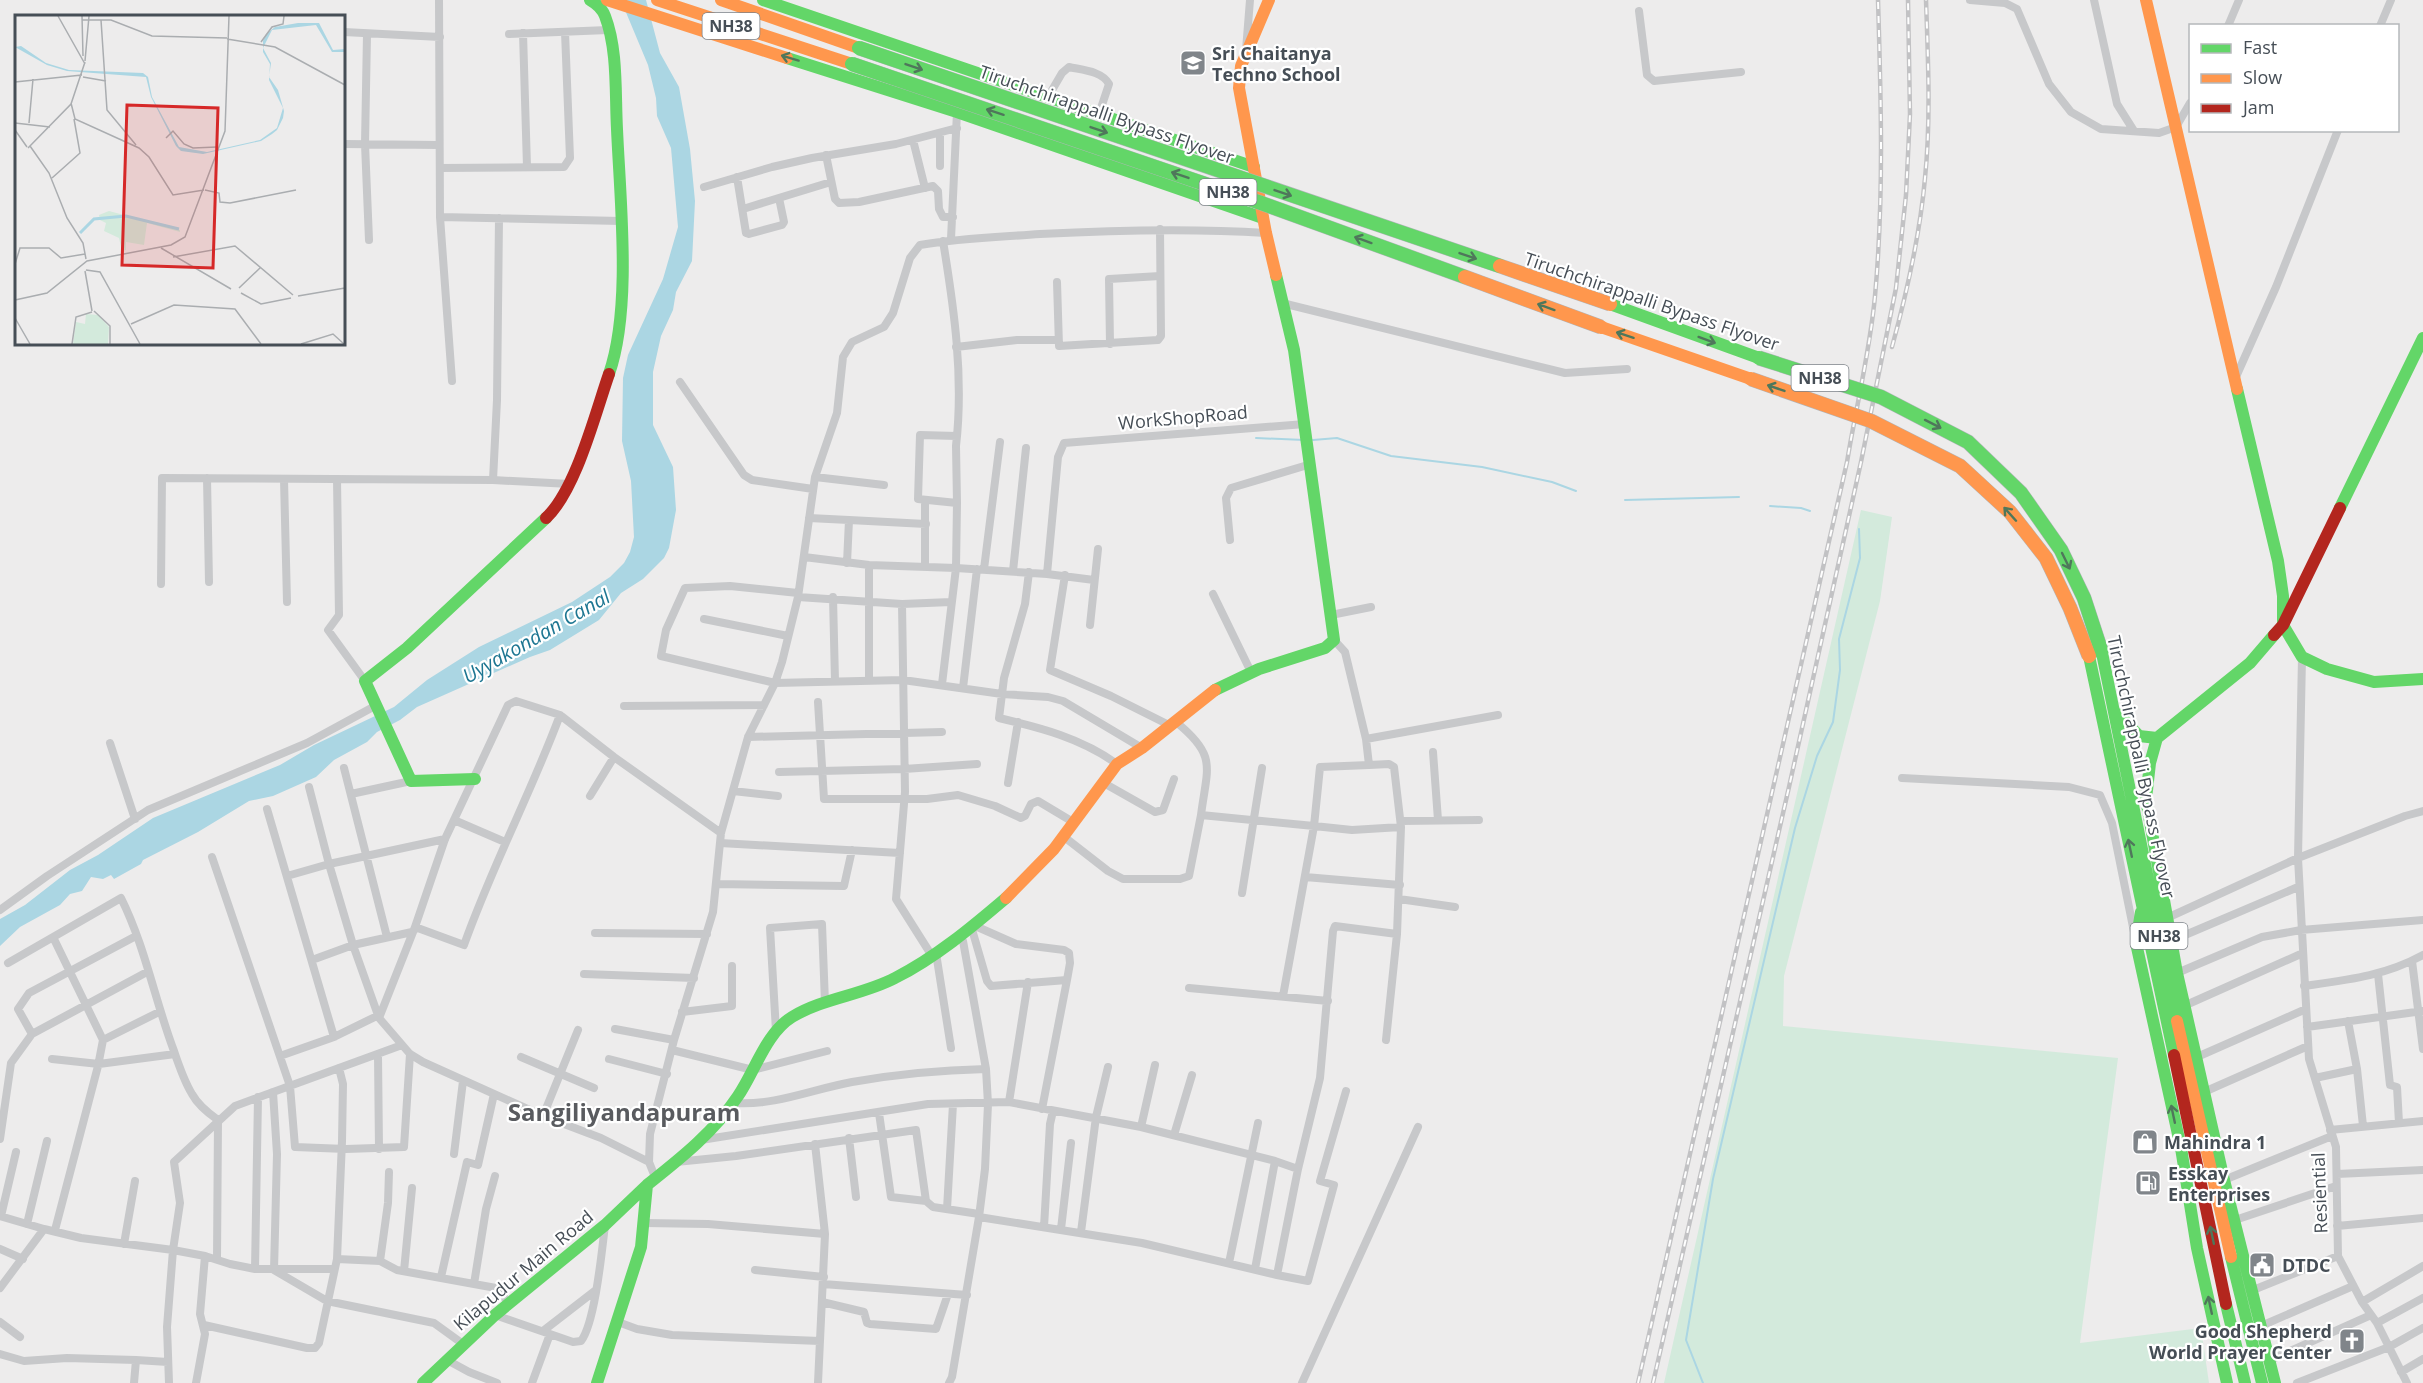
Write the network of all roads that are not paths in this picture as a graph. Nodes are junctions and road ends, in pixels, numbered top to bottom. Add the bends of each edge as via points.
1 (439, 0) edge
2 (590, 0) edge
3 (657, 0) edge
4 (721, 0) edge
5 (764, 0) edge
6 (1250, 0) edge
7 (1269, 0) edge
8 (1960, 0) edge
9 (1968, 0) edge
10 (2094, 0) edge
11 (2146, 0) edge
12 (2239, 0) edge
13 (2391, 0) edge
14 (610, 1) edge
15 (2016, 5) edge
16 (1639, 11) dead end
17 (2229, 24) edge
18 (2381, 24) edge
19 (608, 30) junction
20 (345, 32) edge
21 (565, 32) junction
22 (523, 33) junction
23 (367, 34) junction
24 (509, 34) dead end
25 (440, 37) junction
26 (1246, 53) junction
27 (823, 62) junction
28 (1741, 72) dead end
29 (1048, 97) junction
30 (2189, 105) edge
31 (957, 112) junction
32 (1099, 114) junction
33 (2176, 127) junction
34 (957, 128) junction
35 (2134, 130) junction
36 (2337, 132) edge
37 (940, 133) junction
38 (913, 140) junction
39 (345, 144) edge
40 (365, 144) junction
41 (440, 145) junction
42 (826, 155) junction
43 (940, 166) dead end
44 (527, 167) junction
45 (1254, 167) junction
46 (440, 168) junction
47 (737, 177) junction
48 (831, 182) junction
49 (704, 188) dead end
50 (925, 188) junction
51 (779, 198) junction
52 (743, 209) junction
53 (440, 217) junction
54 (953, 217) junction
55 (499, 218) junction
56 (1263, 218) junction
57 (621, 221) junction
58 (1160, 229) junction
59 (1266, 233) junction
60 (369, 240) dead end
61 (947, 240) junction
62 (1160, 276) junction
63 (1057, 282) dead end
64 (1282, 303) junction
65 (2423, 338) edge
66 (1058, 340) junction
67 (1110, 344) junction
68 (956, 347) junction
69 (1627, 369) dead end
70 (2235, 380) junction
71 (452, 381) dead end
72 (680, 382) dead end
73 (1305, 424) junction
74 (957, 436) junction
75 (1000, 442) dead end
76 (1026, 448) dead end
77 (1311, 464) junction
78 (815, 477) junction
79 (207, 478) junction
80 (284, 479) junction
81 (337, 479) junction
82 (493, 480) junction
83 (570, 484) junction
84 (884, 485) dead end
85 (813, 489) junction
86 (925, 500) junction
87 (957, 503) junction
88 (809, 518) junction
89 (849, 520) junction
90 (926, 524) junction
91 (1230, 540) dead end
92 (1098, 549) dead end
93 (804, 557) junction
94 (847, 563) junction
95 (869, 565) junction
96 (925, 567) junction
97 (956, 568) junction
98 (980, 569) junction
99 (1013, 571) junction
100 (1029, 572) junction
101 (1047, 574) junction
102 (1065, 575) junction
103 (1094, 580) junction
104 (209, 582) dead end
105 (161, 584) dead end
106 (1213, 594) dead end
107 (798, 595) junction
108 (833, 597) junction
109 (286, 602) dead end
110 (868, 602) junction
111 (951, 602) junction
112 (902, 604) junction
113 (1371, 607) dead end
114 (1331, 615) junction
115 (704, 619) dead end
116 (1090, 625) dead end
117 (2283, 625) junction
118 (788, 636) junction
119 (1334, 640) junction
120 (2096, 654) junction
121 (2302, 657) junction
122 (1251, 672) junction
123 (2423, 679) edge
124 (903, 680) junction
125 (364, 681) junction
126 (835, 681) junction
127 (869, 681) junction
128 (776, 683) junction
129 (942, 684) junction
130 (963, 688) junction
131 (1002, 694) junction
132 (818, 702) dead end
133 (764, 705) junction
134 (375, 706) junction
135 (624, 706) dead end
136 (2116, 712) junction
137 (560, 715) junction
138 (1498, 715) dead end
139 (1018, 722) junction
140 (1173, 724) junction
141 (942, 732) dead end
142 (904, 733) junction
143 (820, 736) junction
144 (748, 737) junction
145 (1366, 738) junction
146 (2157, 738) junction
147 (110, 743) dead end
148 (1142, 748) junction
149 (1433, 752) dead end
150 (614, 757) junction
151 (977, 764) dead end
152 (1117, 764) junction
153 (1369, 765) junction
154 (344, 768) dead end
155 (1262, 768) dead end
156 (904, 770) junction
157 (779, 772) dead end
158 (822, 772) junction
159 (1902, 778) dead end
160 (475, 779) junction
161 (1174, 779) dead end
162 (411, 781) junction
163 (1102, 782) junction
164 (1008, 783) dead end
165 (309, 787) dead end
166 (733, 791) junction
167 (351, 794) junction
168 (590, 796) dead end
169 (778, 796) dead end
170 (904, 799) junction
171 (267, 809) dead end
172 (2423, 811) edge
173 (1201, 815) junction
174 (135, 819) junction
175 (454, 820) junction
176 (1438, 820) junction
177 (1479, 820) dead end
178 (1255, 821) junction
179 (1073, 822) junction
180 (1401, 824) junction
181 (1314, 826) junction
182 (1063, 837) junction
183 (720, 838) junction
184 (445, 839) junction
185 (505, 842) junction
186 (852, 850) junction
187 (900, 853) junction
188 (368, 854) junction
189 (212, 857) dead end
190 (2298, 858) junction
191 (329, 864) junction
192 (287, 876) junction
193 (1305, 876) junction
194 (717, 884) junction
195 (1400, 885) junction
196 (2298, 886) junction
197 (1242, 893) dead end
198 (1399, 899) junction
199 (2142, 905) junction
200 (1455, 907) dead end
201 (0, 910) edge
202 (2166, 918) junction
203 (2423, 920) edge
204 (968, 928) junction
205 (414, 929) junction
206 (2301, 930) junction
207 (595, 933) dead end
208 (707, 934) junction
209 (1397, 934) junction
210 (136, 936) junction
211 (53, 937) junction
212 (387, 937) junction
213 (2171, 940) junction
214 (2136, 943) junction
215 (353, 945) junction
216 (2303, 953) junction
217 (934, 954) junction
218 (2423, 955) edge
219 (312, 960) junction
220 (2412, 961) junction
221 (8, 963) dead end
222 (732, 966) dead end
223 (70, 970) junction
224 (147, 972) junction
225 (2177, 973) junction
226 (584, 974) dead end
227 (2378, 974) junction
228 (694, 978) junction
229 (1067, 980) junction
230 (1028, 982) junction
231 (2304, 986) junction
232 (1189, 988) dead end
233 (1283, 996) junction
234 (1328, 1001) junction
235 (825, 1003) junction
236 (87, 1005) junction
237 (2186, 1005) junction
238 (2306, 1010) junction
239 (2421, 1011) edge
240 (159, 1012) junction
241 (682, 1012) junction
242 (378, 1017) junction
243 (2383, 1017) junction
244 (2348, 1022) junction
245 (2307, 1028) junction
246 (615, 1029) dead end
247 (578, 1030) dead end
248 (776, 1030) junction
249 (32, 1034) junction
250 (334, 1036) junction
251 (103, 1040) junction
252 (674, 1040) junction
253 (1386, 1040) dead end
254 (402, 1045) junction
255 (2308, 1046) junction
256 (951, 1048) dead end
257 (2423, 1049) edge
258 (672, 1050) junction
259 (827, 1051) dead end
260 (175, 1054) junction
261 (410, 1054) junction
262 (378, 1055) junction
263 (280, 1056) junction
264 (521, 1057) dead end
265 (2198, 1057) junction
266 (52, 1059) dead end
267 (609, 1059) dead end
268 (99, 1064) junction
269 (1155, 1065) dead end
270 (1108, 1067) dead end
271 (339, 1068) junction
272 (986, 1069) junction
273 (2357, 1069) junction
274 (753, 1070) junction
275 (560, 1074) junction
276 (667, 1074) junction
277 (1192, 1075) dead end
278 (2314, 1078) junction
279 (463, 1081) junction
280 (290, 1086) junction
281 (594, 1088) dead end
282 (1346, 1091) dead end
283 (273, 1092) junction
284 (2204, 1092) junction
285 (494, 1094) junction
286 (258, 1097) junction
287 (1009, 1102) junction
288 (734, 1103) junction
289 (953, 1104) junction
290 (988, 1104) junction
291 (1042, 1109) junction
292 (1053, 1111) junction
293 (879, 1113) junction
294 (543, 1116) junction
295 (1096, 1117) junction
296 (218, 1120) junction
297 (2423, 1121) edge
298 (1258, 1123) dead end
299 (2399, 1123) junction
300 (2363, 1126) junction
301 (1141, 1127) junction
302 (1418, 1127) dead end
303 (882, 1133) junction
304 (2331, 1133) junction
305 (1174, 1136) junction
306 (849, 1138) junction
307 (0, 1139) edge
308 (701, 1140) junction
309 (47, 1141) dead end
310 (814, 1143) junction
311 (1071, 1143) dead end
312 (341, 1149) junction
313 (379, 1149) junction
314 (16, 1152) dead end
315 (454, 1154) dead end
316 (1252, 1155) junction
317 (1275, 1161) junction
318 (649, 1162) junction
319 (676, 1162) junction
320 (1298, 1169) junction
321 (2423, 1170) edge
322 (389, 1172) dead end
323 (2337, 1174) junction
324 (495, 1176) dead end
325 (135, 1180) dead end
326 (2224, 1180) junction
327 (651, 1181) junction
328 (2336, 1186) junction
329 (412, 1188) dead end
330 (856, 1197) dead end
331 (926, 1201) junction
332 (947, 1209) junction
333 (0, 1216) edge
334 (979, 1216) junction
335 (2423, 1218) edge
336 (2235, 1220) junction
337 (645, 1223) junction
338 (27, 1224) junction
339 (605, 1224) junction
340 (2337, 1226) junction
341 (1044, 1227) junction
342 (44, 1229) junction
343 (1061, 1229) junction
344 (55, 1230) junction
345 (1081, 1232) junction
346 (825, 1234) junction
347 (124, 1244) junction
348 (0, 1249) edge
349 (173, 1250) junction
350 (205, 1256) junction
351 (2338, 1256) junction
352 (23, 1259) junction
353 (337, 1259) junction
354 (217, 1260) junction
355 (380, 1262) junction
356 (1229, 1263) junction
357 (2423, 1266) edge
358 (255, 1269) junction
359 (334, 1269) junction
360 (1255, 1269) junction
361 (274, 1270) junction
362 (755, 1270) dead end
363 (404, 1271) junction
364 (1277, 1275) junction
365 (441, 1277) junction
366 (823, 1280) junction
367 (474, 1284) junction
368 (2353, 1286) junction
369 (0, 1288) edge
370 (596, 1290) junction
371 (2253, 1290) junction
372 (948, 1294) junction
373 (967, 1295) junction
374 (2423, 1298) edge
375 (327, 1301) junction
376 (822, 1302) junction
377 (2362, 1302) junction
378 (509, 1303) junction
379 (495, 1315) junction
380 (2371, 1315) junction
381 (0, 1322) edge
382 (618, 1322) junction
383 (2377, 1323) junction
384 (204, 1325) junction
385 (2261, 1326) junction
386 (2423, 1328) edge
387 (546, 1333) junction
388 (20, 1337) dead end
389 (820, 1341) junction
390 (463, 1344) junction
391 (2389, 1347) junction
392 (0, 1354) edge
393 (2423, 1359) edge
394 (136, 1360) junction
395 (447, 1360) junction
396 (2270, 1360) junction
397 (168, 1362) junction
398 (2401, 1372) junction
399 (426, 1382) edge
400 (134, 1383) edge
401 (169, 1383) edge
402 (196, 1383) edge
403 (497, 1383) edge
404 (532, 1383) edge
405 (597, 1383) edge
406 (818, 1383) edge
407 (949, 1383) edge
408 (1302, 1383) edge
409 (2227, 1383) edge
410 (2245, 1383) edge
411 (2262, 1383) edge
412 (2275, 1383) edge
413 (2297, 1383) edge
414 (2407, 1383) edge

1 - 25 street
2 - 19 main road via 598,4
3 - 27 main road, NH38 via 804,49
4 -> 120 main road, Tiruchchirappalli Bypass Flyover / NH38, bridge via 1881,397 1968,442 2020,493 2061,550 2084,598
5 - 29 main road
6 - 26 street
7 - 26 main road
8 - 9 street
9 - 15 street
10 - 35 street via 2117,105
11 - 33 main road
12 - 17 street
13 - 18 street
27 -> 14 main road
15 - 35 street via 2049,84 2071,112 2101,129
16 - 28 street via 1647,75 1654,81
19 - 21 street
19 - 57 main road via 613,52
20 - 23 street
21 - 22 street
21 - 44 street via 570,158 564,167
22 - 24 street
22 - 44 street
23 - 25 street
23 - 40 street
25 - 41 street
26 - 45 main road via 1239,88
27 - 31 main road
120 -> 27 main road, Tiruchchirappalli Bypass Flyover / NH38, bridge via 2046,558 2010,512 1960,466 1871,421 1261,203 852,64
29 - 32 main road
29 - 32 street via 1069,67 1099,75 1109,84
30 - 33 street
31 - 34 street
31 - 56 main road
32 - 45 main road
33 - 35 street via 2159,133
33 - 70 main road
34 - 37 street
34 - 54 street
36 - 70 street
37 - 38 street
37 - 43 street
38 - 42 street
38 - 50 street
39 - 40 street
40 - 41 street
40 - 60 street
41 - 46 street
42 - 47 street
42 - 48 street
44 - 46 street
45 - 56 main road
46 - 53 street
47 - 49 street
47 - 52 street
48 - 50 street via 839,203
48 - 51 street
50 - 54 street via 936,188 939,209 944,217
51 - 52 street
51 - 52 street via 784,222 778,228 746,233
53 - 55 street
53 - 71 street
54 - 61 street
55 - 57 street
55 - 82 street
56 - 59 main road
57 - 83 main road via 621,305 614,359
58 - 59 street
58 - 61 street
58 - 62 street
59 - 64 main road
61 - 68 street
61 - 78 street via 916,249 893,313 884,327 852,342 843,357 837,413
62 - 67 street via 1161,336 1158,340
62 - 67 street via 1109,279
63 - 66 street
64 - 69 street via 1566,373
64 - 73 main road via 1294,350
65 - 117 main road
66 - 67 street via 1059,346
66 - 68 street via 1007,340
68 - 74 street via 960,380
70 - 117 main road via 2278,561
72 - 85 street via 744,475 752,480
73 - 77 main road
73 - 101 street, WorkShopRoad via 1064,443 1059,457
74 - 86 street via 920,435 918,499
74 - 87 street
75 - 98 street
76 - 99 street
77 - 91 street via 1231,488 1226,498
77 - 114 main road
78 - 84 street
78 - 85 street
79 - 80 street
79 - 104 street
79 - 105 street via 162,478
80 - 81 street
80 - 109 street
81 - 82 street
81 - 125 street via 339,615 328,630
82 - 83 street
83 - 125 main road via 558,507 491,572 408,648
85 - 88 street
86 - 87 street
86 - 90 street
87 - 97 street
88 - 89 street
88 - 93 street
89 - 90 street
89 - 94 street
90 - 96 street
92 - 103 street
93 - 94 street
93 - 107 street
94 - 95 street
95 - 96 street
95 - 110 street
96 - 97 street
97 - 98 street
97 - 111 street
98 - 99 street
98 - 130 street
99 - 100 street
100 - 101 street
100 - 131 street via 1025,604
101 - 102 street
102 - 103 street
102 - 140 street via 1050,669
103 - 116 street
106 - 122 street
107 - 108 street
107 - 118 street
107 - 128 street via 730,586 686,588 666,630 661,656
108 - 110 street
108 - 126 street
110 - 112 street
110 - 127 street
111 - 112 street
111 - 129 street
112 - 124 street
113 - 114 street
114 - 119 main road
115 - 118 street
117 - 121 main road
117 - 146 main road via 2250,663
118 - 128 street
119 - 122 main road via 1325,648
119 - 145 street via 1345,652
120 - 136 main road, Tiruchchirappalli Bypass Flyover / NH38
199 -> 120 main road, Tiruchchirappalli Bypass Flyover / NH38
121 - 123 main road via 2327,669 2374,682
121 - 190 street, Resiential
122 - 140 main road via 1212,692
124 - 127 street
124 - 129 street
124 - 142 street
125 - 134 main road
126 - 127 street
126 - 128 street
128 - 133 street
129 - 130 street
130 - 131 street
131 - 139 street via 999,718
131 - 148 street via 1058,699
132 - 143 street
133 - 135 street
133 - 144 street
134 - 162 main road
134 - 174 street via 307,743
136 - 146 main road via 2138,736
136 - 411 main road, Tiruchchirappalli Bypass Flyover / NH38 via 2206,1158
137 - 150 street
137 - 160 street via 516,701 508,705
137 - 185 street
138 - 145 street
139 - 152 street via 1071,738
139 - 164 street
140 - 148 main road
140 - 173 street via 1192,735 1205,751
141 - 142 street
142 - 143 street
142 - 156 street
143 - 144 street
143 - 158 street
144 - 166 street
145 - 153 street
146 - 202 main road via 2146,799
147 - 174 street
148 - 152 main road
149 - 176 street
150 - 168 street
150 - 183 street
151 - 156 street
152 - 163 main road
153 - 180 street via 1394,767
153 - 181 street via 1320,767
154 - 167 street
155 - 178 street
156 - 158 street
156 - 170 street
157 - 158 street
158 - 170 street via 824,799
159 - 214 street via 2069,787 2100,795 2112,823
160 - 162 main road
160 - 175 street
161 - 163 street via 1163,810 1155,812
162 - 167 street
163 - 179 main road
165 - 191 street
166 - 169 street
166 - 183 street
167 - 188 street
170 - 179 street via 958,795 1021,818 1038,801
170 - 187 street
171 - 192 street
172 - 190 street
173 - 178 street
173 - 182 street via 1189,876 1180,879 1123,879
174 - 201 street
175 - 184 street
175 - 185 street
176 - 177 street
176 - 180 street
178 - 181 street
178 - 197 street
179 - 182 main road
180 - 181 street via 1352,830
180 - 195 street
181 - 193 street
182 - 204 main road via 1005,899
183 - 186 street
183 - 194 street
184 - 188 street
184 - 205 street
185 - 205 street via 464,945
186 - 187 street
186 - 194 street via 844,886
187 - 217 street via 898,905
188 - 191 street
188 - 212 street
189 - 263 street
190 - 196 street, Resiential
190 - 202 street
191 - 192 street
191 - 215 street
192 - 219 street
193 - 195 street
193 - 233 street
194 - 208 street
195 - 198 street
196 - 206 street, Resiential
196 - 213 street
198 - 200 street
198 - 209 street
199 - 214 main road
410 -> 199 main road, Tiruchchirappalli Bypass Flyover / NH38
202 - 213 main road
203 - 206 street
204 - 217 main road
204 - 229 street via 1016,944 1064,950 1069,953
204 - 230 street via 991,986
204 - 272 street via 963,941
205 - 212 street
205 - 242 street
206 - 216 street, Resiential
206 - 225 street via 2262,937
207 - 208 street
208 - 228 street
209 - 234 street via 1335,926
209 - 253 street
210 - 211 street via 121,898
210 - 223 street
210 - 224 street
211 - 221 street
211 - 223 street
212 - 215 street
213 - 225 main road
409 -> 214 main road
215 - 219 street
215 - 242 street
216 - 231 street, Resiential
216 - 237 street
217 - 235 main road via 894,980
217 - 256 street
218 - 220 street
219 - 250 street
220 - 227 street
220 - 239 street
222 - 241 street via 732,1006
223 - 236 street
223 - 249 street via 28,993 18,1009
224 - 236 street
224 - 240 street
225 - 237 main road
226 - 228 street
227 - 231 street
227 - 243 street
228 - 241 street
229 - 230 street
229 - 291 street
230 - 287 street
231 - 238 street, Resiential
232 - 233 street
233 - 234 street
234 - 320 street via 1320,1078
235 - 248 main road via 791,1017
235 - 248 street via 822,924 770,928
236 - 249 street
236 - 251 street
237 - 265 main road
238 - 245 street, Resiential
238 - 265 street
239 - 243 street
239 - 257 street
240 - 251 street
240 - 260 street
241 - 252 street
242 - 250 street
242 - 254 street
243 - 244 street
243 - 299 street via 2390,1085 2397,1087
244 - 245 street
244 - 273 street
245 - 255 street, Resiential
246 - 252 street
247 - 275 street
248 - 274 main road, Kilapudur Main Road
249 - 307 street via 11,1063
250 - 263 street
251 - 268 street
252 - 258 street
254 - 261 street
254 - 262 street
255 - 278 street, Resiential
255 - 284 street
258 - 274 street
258 - 276 street
259 - 274 street
260 - 268 street
260 - 296 street via 191,1094
261 - 279 street
261 - 313 street via 405,1144 399,1149
262 - 271 street
262 - 313 street
263 - 280 street
264 - 275 street
265 - 284 main road
266 - 268 street
267 - 276 street
268 - 344 street
269 - 301 street
270 - 295 street
271 - 280 street
271 - 312 street via 343,1084
272 - 288 street via 919,1071 849,1082 781,1099
272 - 290 street
273 - 278 street
273 - 300 street
274 - 288 main road, Kilapudur Main Road
275 - 281 street
275 - 294 street
276 - 318 street via 650,1134
277 - 305 street
278 - 304 street, Resiential
279 - 285 street
279 - 315 street
280 - 283 street
280 - 312 street via 295,1147
282 - 364 street via 1320,1181 1334,1185 1308,1281
283 - 286 street
283 - 361 street via 277,1154
284 - 326 main road
285 - 294 street
285 - 365 street via 478,1165 467,1162
286 - 296 street via 235,1106
286 - 358 street
287 - 290 street
287 - 291 street
288 - 308 main road, Kilapudur Main Road
289 - 290 street
289 - 293 street via 928,1104
289 - 332 street
290 - 334 street
291 - 292 street
292 - 295 street
292 - 341 street
293 - 303 street
293 - 308 street
294 - 318 street
295 - 301 street
295 - 345 street
296 - 349 street via 174,1162 180,1203
296 - 354 street
297 - 299 street
298 - 316 street
299 - 300 street
300 - 304 street
301 - 305 street
302 - 408 street
303 - 306 street
303 - 331 street via 891,1197
303 - 331 street via 916,1130
304 - 323 street, Resiential
304 - 326 street
305 - 316 street
306 - 310 street
306 - 330 street
308 - 319 main road, Kilapudur Main Road
309 - 338 street
310 - 319 street
310 - 346 street
311 - 343 street
312 - 313 street
312 - 353 street
314 - 333 street
316 - 317 street
316 - 356 street
317 - 320 street
317 - 360 street
318 - 327 street
319 - 327 main road, Kilapudur Main Road
320 - 364 street
321 - 323 street
322 - 355 street
323 - 328 street, Resiential
324 - 367 street
325 - 347 street
326 - 336 main road
327 - 337 main road
327 - 339 main road, Kilapudur Main Road
328 - 336 street
328 - 340 street, Resiential
329 - 363 street
331 - 332 street via 933,1207
332 - 334 street
333 - 338 street
334 - 341 street
334 - 373 street
335 - 340 street
336 - 371 main road
337 - 346 street
337 - 382 main road
338 - 342 street
339 - 370 street
339 - 378 main road, Kilapudur Main Road
340 - 351 street, Resiential
341 - 343 street
342 - 344 street
342 - 352 street
343 - 345 street
344 - 347 street
345 - 356 street
346 - 366 street
347 - 349 street
348 - 352 street
349 - 350 street
349 - 397 street
350 - 354 street
350 - 384 street via 200,1314
351 - 368 street, Resiential
351 - 371 street
352 - 369 street
353 - 355 street
353 - 359 street
354 - 358 street
355 - 363 street
356 - 360 street
357 - 377 street
358 - 361 street
359 - 361 street
359 - 375 street
360 - 364 street
361 - 375 street
362 - 366 street
363 - 365 street
365 - 367 street
366 - 372 street
366 - 376 street
367 - 378 street via 496,1288
368 - 377 street, Resiential
368 - 385 street
370 - 387 street
370 - 387 street via 581,1341
371 - 385 main road
372 - 373 street
372 - 376 street via 936,1329 870,1324 864,1312
373 - 407 street
374 - 383 street
375 - 384 street via 315,1348
375 - 390 street via 434,1323
376 - 389 street
377 - 380 street, Resiential
378 - 379 main road, Kilapudur Main Road
379 - 387 street
379 - 390 main road, Kilapudur Main Road
380 - 383 street, Resiential
380 - 396 street
381 - 388 street
382 - 389 street via 672,1335
382 - 405 main road
383 - 391 street, Resiential
384 - 402 street
385 - 396 main road
386 - 391 street
387 - 404 street
389 - 406 street
390 - 395 main road, Kilapudur Main Road
391 - 398 street, Resiential
391 - 413 street
392 - 394 street via 24,1361
393 - 398 street
394 - 397 street
394 - 400 street
395 - 399 main road, Kilapudur Main Road
395 - 403 street
396 - 412 main road
397 - 401 street
398 - 414 street, Resiential

